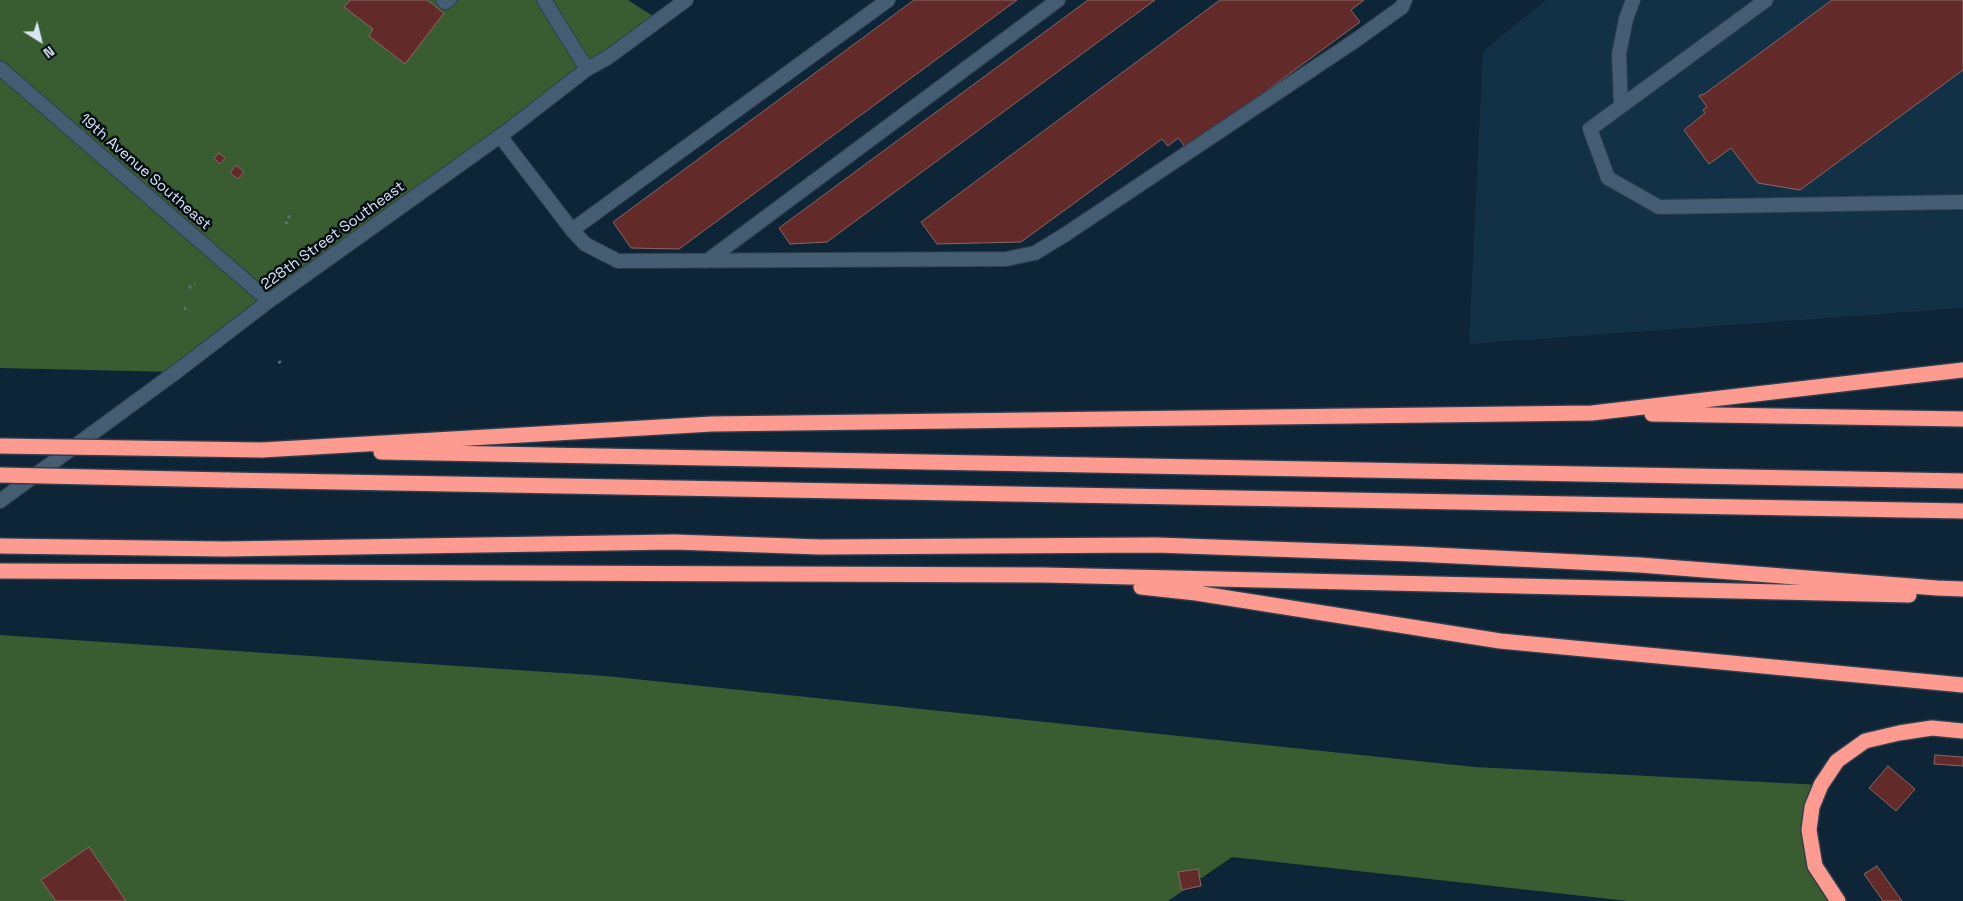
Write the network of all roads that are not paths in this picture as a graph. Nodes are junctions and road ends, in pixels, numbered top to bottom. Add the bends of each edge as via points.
1 (443, 0) edge
2 (449, 0) edge
3 (544, 0) edge
4 (686, 0) edge
5 (888, 0) edge
6 (1058, 0) edge
7 (1405, 0) edge
8 (1633, 0) edge
9 (1766, 0) edge
10 (0, 68) edge
11 (587, 69) junction
12 (1621, 106) junction
13 (500, 136) junction
14 (1963, 202) edge
15 (572, 230) junction
16 (708, 260) junction
17 (269, 301) junction
18 (1963, 370) edge
19 (1592, 413) junction
20 (1963, 419) edge
21 (0, 446) edge
22 (262, 450) junction
23 (0, 475) edge
24 (1963, 481) edge
25 (0, 501) edge
26 (1963, 511) edge
27 (0, 546) edge
28 (0, 571) edge
29 (1044, 575) junction
30 (1963, 589) edge
31 (1963, 597) edge
32 (1963, 685) edge
33 (1963, 731) edge
34 (1838, 901) edge

1 - 2 main road
3 - 11 main road
4 - 11 main road, 228th Street Southeast
5 - 15 main road
6 - 16 main road
7 - 16 main road via 1402,8 1356,40 1035,253 1006,259
8 - 12 main road via 1619,54
9 - 12 main road
10 - 17 main road, 19th Avenue Southeast
11 - 13 main road, 228th Street Southeast
12 - 14 main road via 1590,129 1608,178 1660,207
13 - 15 main road
13 - 17 main road, 228th Street Southeast
15 - 16 main road via 586,244 618,261
17 - 25 main road, 228th Street Southeast
18 - 19 highway
19 - 20 highway
19 - 22 highway via 712,424
21 - 22 highway, bridge
22 - 24 highway
23 - 26 highway, bridge
27 - 30 highway via 225,550 664,542 820,547 1156,545 1640,565
28 - 29 highway
29 - 31 highway
29 - 32 highway via 1196,593 1500,641
33 - 34 highway via 1932,728 1864,741 1837,761 1820,785 1812,807 1809,830 1815,866

